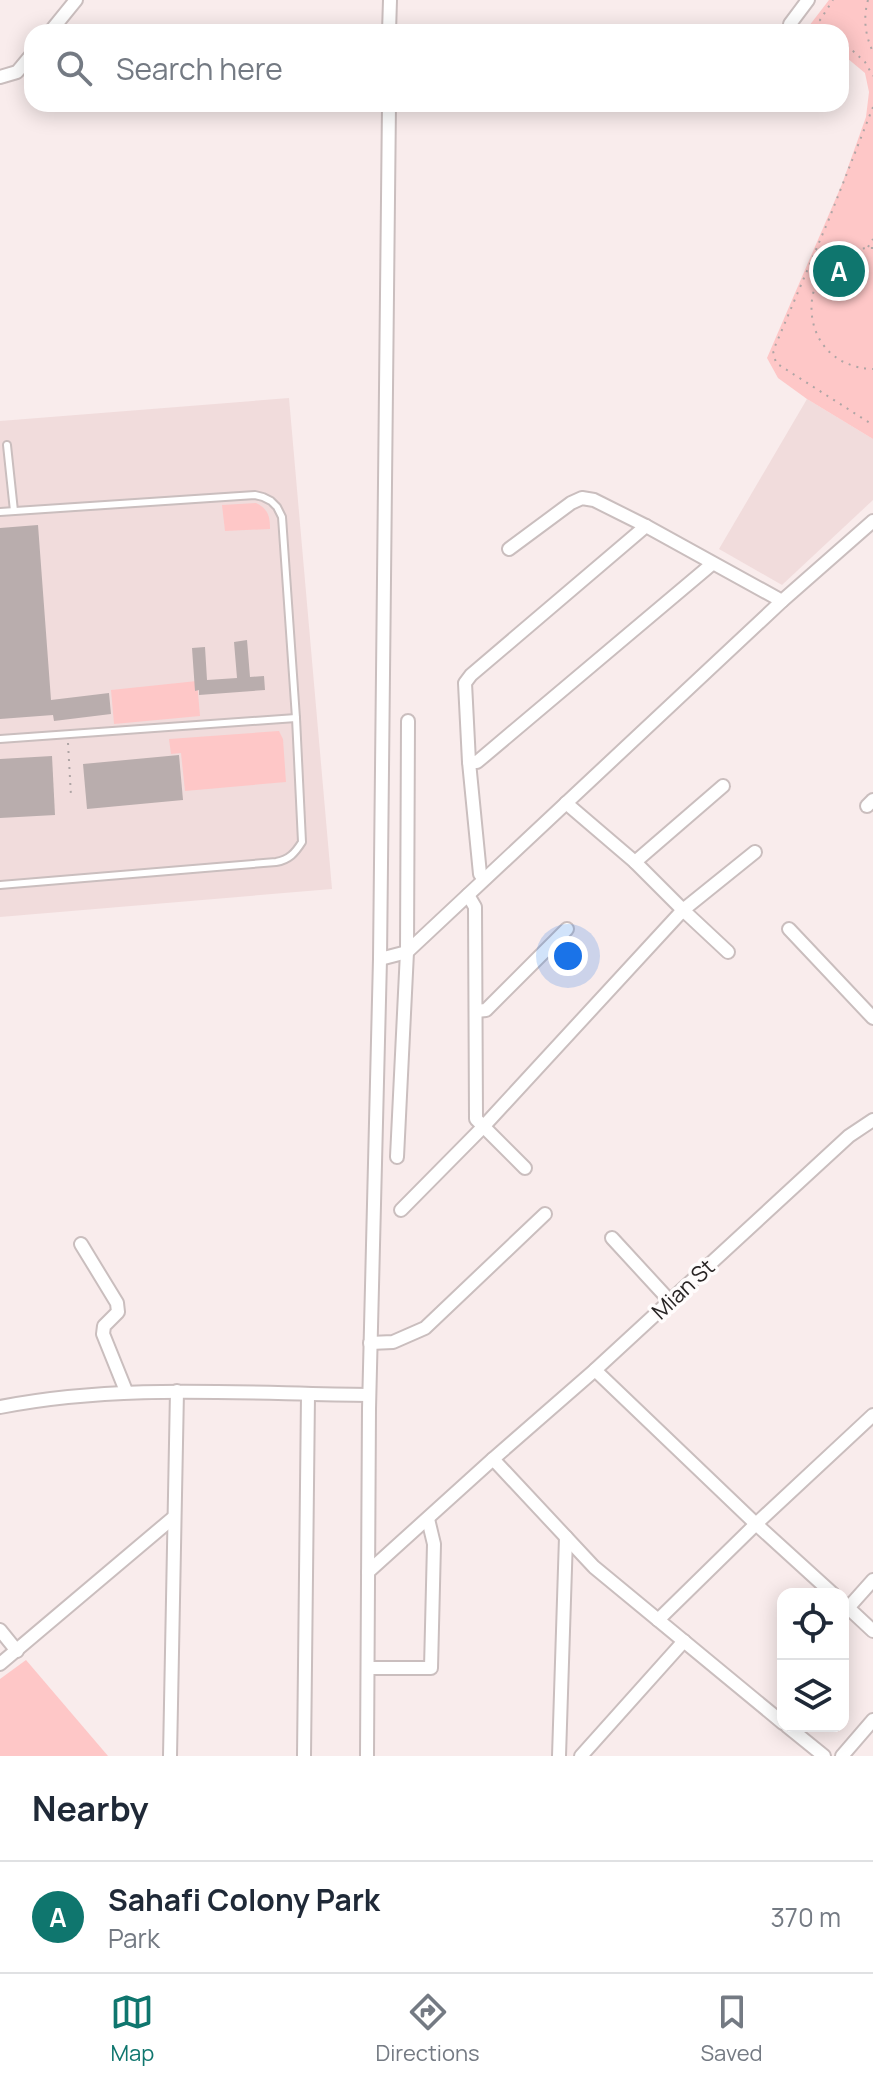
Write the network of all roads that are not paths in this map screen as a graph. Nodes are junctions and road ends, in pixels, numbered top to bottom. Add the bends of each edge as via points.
1 (76, 0) edge
2 (390, 0) edge
3 (808, 0) edge
4 (56, 24) edge
5 (389, 24) edge
6 (790, 24) dead end
7 (24, 64) edge
8 (0, 77) edge
9 (389, 112) edge
10 (7, 445) dead end
11 (14, 511) junction
12 (0, 512) edge
13 (873, 521) edge
14 (646, 526) junction
15 (509, 549) dead end
16 (712, 564) junction
17 (782, 601) junction
18 (296, 718) junction
19 (408, 721) dead end
20 (0, 739) edge
21 (469, 762) junction
22 (723, 786) dead end
23 (566, 803) junction
24 (755, 852) dead end
25 (635, 862) junction
26 (484, 879) junction
27 (0, 885) edge
28 (468, 895) junction
29 (683, 910) junction
30 (567, 929) dead end
31 (789, 929) dead end
32 (407, 952) junction
33 (728, 952) dead end
34 (380, 959) junction
35 (476, 1011) junction
36 (873, 1018) edge
37 (873, 1120) edge
38 (483, 1127) junction
39 (397, 1157) dead end
40 (525, 1168) dead end
41 (401, 1210) dead end
42 (545, 1214) dead end
43 (612, 1238) dead end
44 (81, 1244) dead end
45 (670, 1301) junction
46 (370, 1343) junction
47 (595, 1370) junction
48 (126, 1391) junction
49 (177, 1391) junction
50 (308, 1395) junction
51 (369, 1395) junction
52 (0, 1407) edge
53 (873, 1415) edge
54 (493, 1459) junction
55 (174, 1517) junction
56 (428, 1519) junction
57 (756, 1524) junction
58 (566, 1537) junction
59 (368, 1572) junction
60 (873, 1580) edge
61 (826, 1588) edge
62 (849, 1603) edge
63 (849, 1609) edge
64 (658, 1620) junction
65 (0, 1630) edge
66 (873, 1631) edge
67 (684, 1641) junction
68 (17, 1651) junction
69 (0, 1664) edge
70 (368, 1668) junction
71 (777, 1717) edge
72 (873, 1720) edge
73 (795, 1732) edge
74 (170, 1756) edge
75 (304, 1756) edge
76 (367, 1756) edge
77 (559, 1756) edge
78 (581, 1756) edge
79 (824, 1756) edge
80 (842, 1756) edge

1 - 4 street
2 - 5 street
3 - 6 street
7 - 8 street
9 - 34 street
10 - 11 lane
11 - 12 lane
11 - 18 lane via 255,495 271,501 282,517
13 - 17 street
14 - 15 street via 582,498
14 - 16 street
14 - 21 street via 468,679 464,690
16 - 17 street
16 - 21 street via 477,762
17 - 23 street
18 - 20 lane
18 - 27 lane via 302,842 285,860
19 - 32 street
21 - 26 street
22 - 25 street
23 - 25 street
23 - 26 street
24 - 29 street
25 - 29 street
26 - 28 street
28 - 32 street
28 - 35 street via 475,907
29 - 33 street
29 - 38 street
30 - 35 street via 486,1010
31 - 36 street
32 - 34 street
32 - 39 street
34 - 46 street
35 - 38 street via 476,1119
37 - 45 street, Mian St via 849,1136
38 - 40 street
38 - 41 street
42 - 46 street via 425,1328 393,1342
43 - 45 street
44 - 48 street via 117,1303 118,1312 103,1334
45 - 47 street, Mian St
46 - 51 street
47 - 54 street, Mian St
47 - 57 street
48 - 49 street
48 - 52 street
49 - 50 street
49 - 55 street
50 - 51 street
50 - 75 street
51 - 59 street
53 - 57 street
54 - 56 street, Mian St
54 - 58 street
55 - 68 street
55 - 74 street
56 - 59 street, Mian St
56 - 70 street via 434,1544 431,1668
57 - 61 street
57 - 64 street
58 - 64 street
58 - 77 street
59 - 70 street
60 - 62 street
63 - 66 street
64 - 67 street
65 - 68 street
67 - 71 street
67 - 78 street
68 - 69 street
70 - 76 street
72 - 80 street
73 - 79 street

